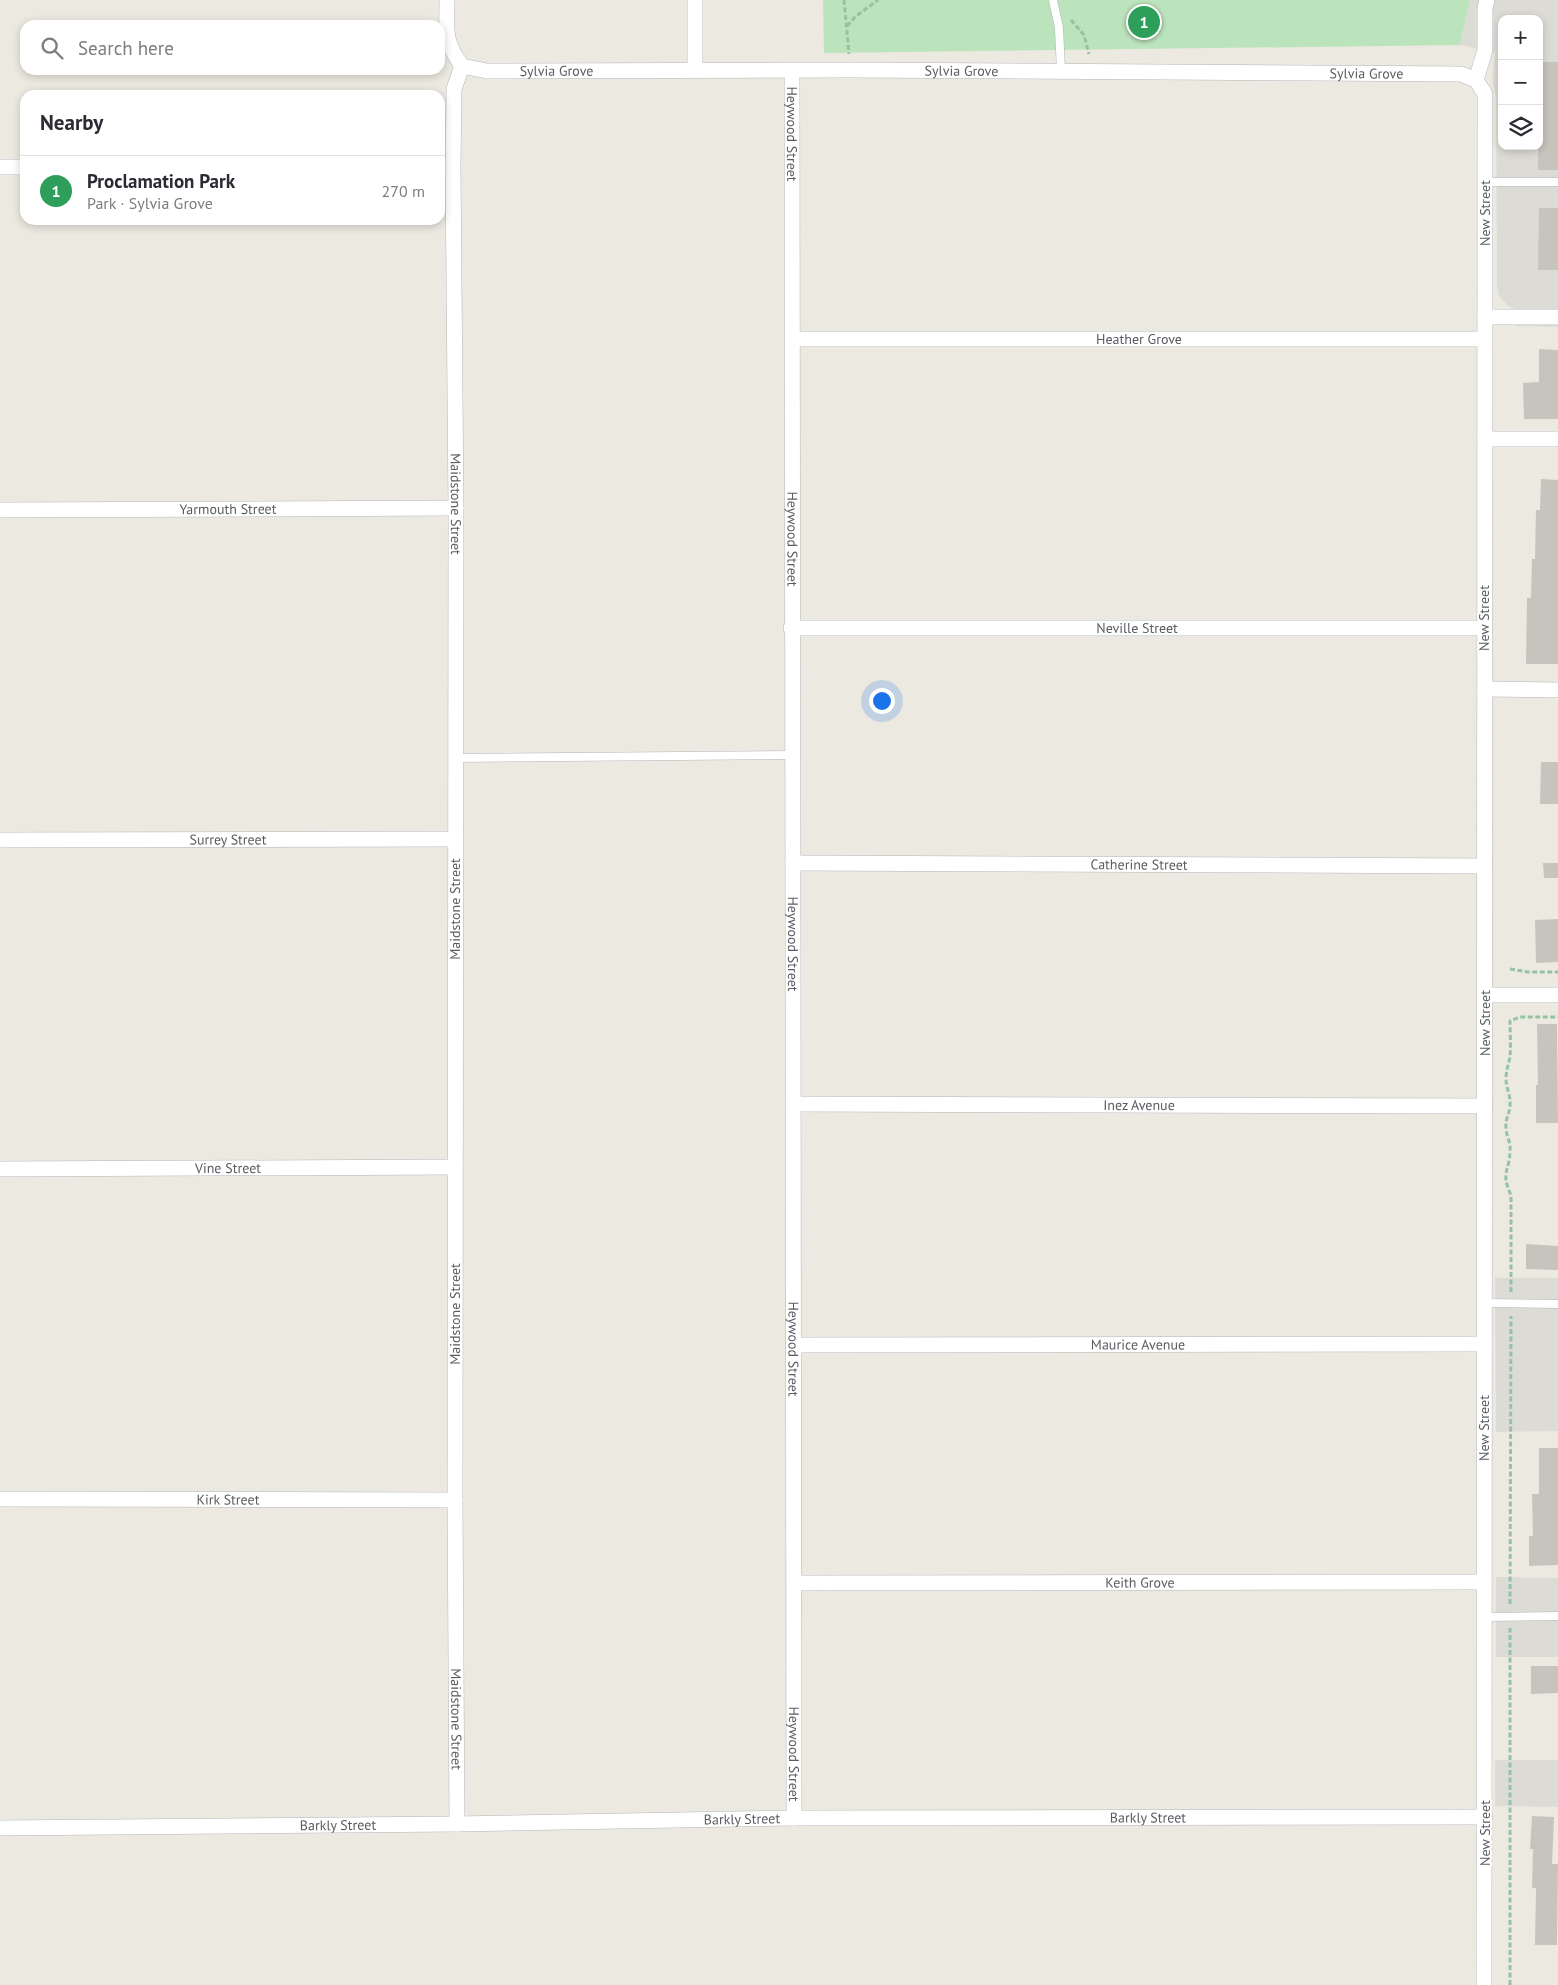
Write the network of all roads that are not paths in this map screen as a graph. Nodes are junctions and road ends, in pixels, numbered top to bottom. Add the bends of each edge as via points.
1 (447, 0) edge
2 (695, 0) edge
3 (1053, 0) edge
4 (1487, 0) edge
5 (462, 66) junction
6 (695, 70) junction
7 (792, 70) junction
8 (1061, 71) junction
9 (1476, 80) junction
10 (446, 166) edge
11 (0, 167) edge
12 (20, 167) edge
13 (1485, 182) junction
14 (1558, 182) edge
15 (1485, 317) junction
16 (1558, 317) edge
17 (793, 339) junction
18 (1485, 339) junction
19 (1485, 439) junction
20 (1558, 439) edge
21 (456, 508) junction
22 (0, 510) edge
23 (791, 628) junction
24 (1484, 628) junction
25 (1485, 689) junction
26 (1558, 690) edge
27 (792, 755) junction
28 (455, 758) junction
29 (455, 839) junction
30 (0, 840) edge
31 (793, 862) junction
32 (1485, 866) junction
33 (1485, 995) junction
34 (1558, 995) edge
35 (793, 1104) junction
36 (1485, 1106) junction
37 (455, 1167) junction
38 (0, 1169) edge
39 (1485, 1303) junction
40 (1558, 1304) edge
41 (1484, 1344) junction
42 (793, 1345) junction
43 (0, 1500) edge
44 (455, 1500) junction
45 (1484, 1582) junction
46 (795, 1583) junction
47 (1558, 1616) edge
48 (1484, 1617) junction
49 (1485, 1817) junction
50 (794, 1818) junction
51 (457, 1824) junction
52 (0, 1828) edge
53 (1484, 1985) edge

1 - 5 street via 447,40
2 - 6 street
3 - 8 lane via 1059,28
4 - 9 street via 1485,50
5 - 6 street, Sylvia Grove via 487,71
5 - 10 street, Maidstone Street via 454,89
6 - 7 street, Sylvia Grove
7 - 8 street, Sylvia Grove
7 - 17 street, Heywood Street
8 - 9 street, Sylvia Grove via 1461,74
9 - 13 street, New Street via 1485,94
10 - 21 street, Maidstone Street
11 - 12 street
13 - 14 lane
13 - 15 street, New Street
15 - 16 street
15 - 18 street, New Street
17 - 18 street, Heather Grove
17 - 23 street, Heywood Street
18 - 19 street, New Street
19 - 20 street
19 - 24 street, New Street
21 - 22 street, Yarmouth Street
21 - 28 street, Maidstone Street
23 - 24 street, Neville Street
23 - 27 street, Heywood Street
24 - 25 street, New Street
25 - 26 street
25 - 32 street, New Street
27 - 28 lane
27 - 31 street, Heywood Street
28 - 29 street, Maidstone Street
29 - 30 street, Surrey Street
29 - 37 street, Maidstone Street
31 - 32 street, Catherine Street
31 - 35 street, Heywood Street
32 - 33 street, New Street
33 - 34 street
33 - 36 street, New Street
35 - 36 street, Inez Avenue
35 - 42 street, Heywood Street
36 - 39 street, New Street
37 - 38 street, Vine Street
37 - 44 street, Maidstone Street
39 - 40 lane
39 - 41 street, New Street
41 - 42 street, Maurice Avenue
41 - 45 street, New Street
42 - 46 street, Heywood Street
43 - 44 street, Kirk Street
44 - 51 street, Maidstone Street
45 - 46 street, Keith Grove
45 - 48 street, New Street
46 - 50 street, Heywood Street
47 - 48 lane
48 - 49 street, New Street
49 - 50 street, Barkly Street
49 - 53 street, New Street
50 - 51 street, Barkly Street
51 - 52 street, Barkly Street

